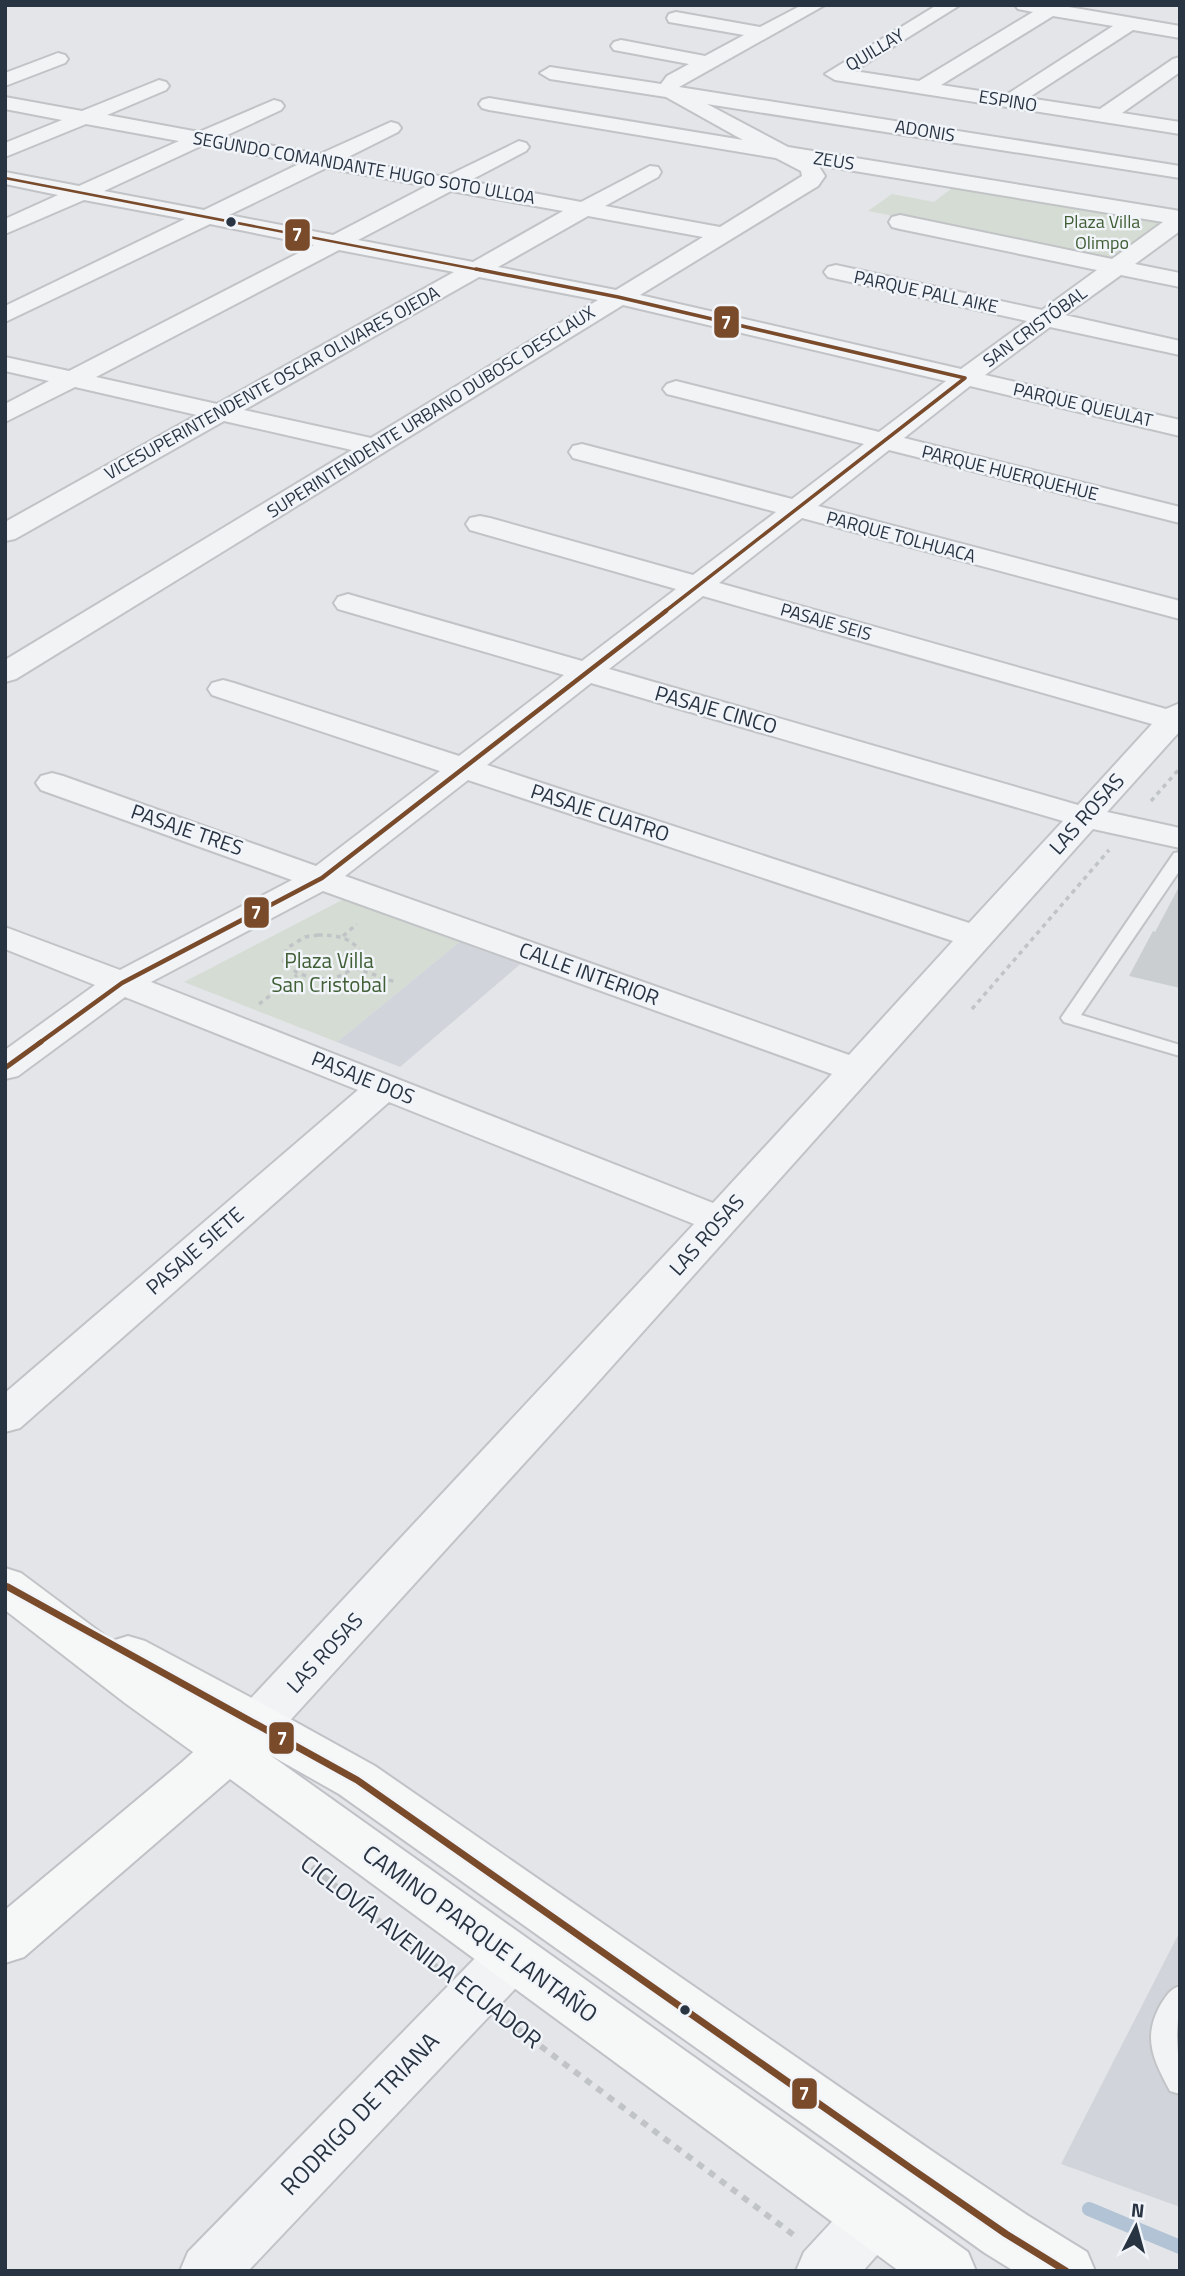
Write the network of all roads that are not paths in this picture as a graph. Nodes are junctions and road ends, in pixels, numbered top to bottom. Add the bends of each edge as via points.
1 (951, 5) edge
2 (1024, 5) edge
3 (813, 6) edge
4 (1049, 9) junction
5 (676, 18) dead end
6 (1129, 24) junction
7 (1180, 32) edge
8 (762, 33) junction
9 (621, 46) dead end
10 (58, 59) dead end
11 (708, 62) junction
12 (1180, 63) edge
13 (5, 68) edge
14 (26, 71) junction
15 (550, 73) dead end
16 (835, 74) joint
17 (5, 80) edge
18 (159, 86) dead end
19 (923, 87) junction
20 (670, 90) junction
21 (1010, 101) junction
22 (5, 103) edge
23 (489, 104) dead end
24 (274, 106) dead end
25 (1104, 116) junction
26 (85, 117) junction
27 (391, 128) dead end
28 (1180, 128) edge
29 (201, 139) junction
30 (519, 147) dead end
31 (5, 151) edge
32 (784, 153) junction
33 (324, 161) junction
34 (650, 172) dead end
35 (1180, 172) edge
36 (5, 178) edge
37 (448, 184) junction
38 (81, 193) junction
39 (583, 208) junction
40 (207, 217) junction
41 (1180, 219) edge
42 (900, 222) dead end
43 (5, 227) edge
44 (723, 234) junction
45 (335, 242) junction
46 (1116, 267) junction
47 (475, 269) junction
48 (836, 272) dead end
49 (1180, 280) edge
50 (618, 297) junction
51 (5, 315) edge
52 (1046, 318) junction
53 (1180, 348) edge
54 (5, 364) edge
55 (965, 378) junction
56 (73, 379) junction
57 (676, 389) dead end
58 (220, 412) junction
59 (5, 414) edge
60 (1180, 428) edge
61 (884, 441) junction
62 (374, 447) junction
63 (582, 452) dead end
64 (797, 509) junction
65 (1180, 515) edge
66 (480, 524) dead end
67 (5, 533) edge
68 (698, 585) junction
69 (348, 603) dead end
70 (1180, 610) edge
71 (5, 673) edge
72 (586, 673) junction
73 (223, 688) dead end
74 (1176, 716) edge
75 (463, 768) junction
76 (52, 783) dead end
77 (1085, 817) junction
78 (1180, 838) edge
79 (1180, 857) edge
80 (322, 878) junction
81 (5, 937) edge
82 (976, 937) junction
83 (122, 983) junction
84 (1180, 1051) edge
85 (5, 1068) edge
86 (856, 1070) junction
87 (384, 1086) junction
88 (720, 1220) junction
89 (5, 1417) edge
90 (11, 1589) edge
91 (242, 1737) junction
92 (5, 1941) edge
93 (511, 1957) junction
94 (1180, 1997) edge
95 (1180, 2082) edge
96 (873, 2218) junction
97 (828, 2267) edge
98 (209, 2271) edge
99 (947, 2271) edge
100 (1066, 2271) edge

1 - 16 street, QUILLAY
2 - 4 street
3 - 8 street
4 - 6 street
4 - 19 street
5 - 8 street
6 - 7 street
6 - 21 street
8 - 11 street
9 - 11 street
10 - 14 street
11 - 20 street via 674,80
12 - 25 street
13 - 14 street
14 - 17 street
15 - 20 street, ADONIS
16 - 19 street, ESPINO
18 - 26 street
19 - 21 street, ESPINO
20 - 32 street, SUPERINTENDENTE URBANO DUBOSC DESCLAUX
20 - 35 street, ADONIS
21 - 25 street, ESPINO
22 - 26 street, SEGUNDO COMANDANTE HUGO SOTO ULLOA
23 - 32 street, ZEUS
24 - 29 street
25 - 28 street, ESPINO
26 - 29 street, SEGUNDO COMANDANTE HUGO SOTO ULLOA
26 - 31 street
27 - 33 street
29 - 33 street, SEGUNDO COMANDANTE HUGO SOTO ULLOA
29 - 38 street
30 - 37 street
32 - 41 street, ZEUS
32 - 44 street, SUPERINTENDENTE URBANO DUBOSC DESCLAUX via 809,167 813,178
33 - 37 street, SEGUNDO COMANDANTE HUGO SOTO ULLOA
33 - 40 street
34 - 39 street, VICESUPERINTENDENTE OSCAR OLIVARES OJEDA
36 - 38 street, PARQUE QUEULAT
37 - 39 street, SEGUNDO COMANDANTE HUGO SOTO ULLOA
37 - 45 street
38 - 40 street, PARQUE QUEULAT
38 - 43 street
39 - 44 street, SEGUNDO COMANDANTE HUGO SOTO ULLOA
39 - 47 street, VICESUPERINTENDENTE OSCAR OLIVARES OJEDA
40 - 45 street, PARQUE QUEULAT
40 - 51 street
41 - 46 street, SAN CRISTÓBAL
42 - 46 street
44 - 50 street, SUPERINTENDENTE URBANO DUBOSC DESCLAUX
45 - 47 street, PARQUE QUEULAT
45 - 56 street
46 - 49 street
46 - 52 street, SAN CRISTÓBAL
47 - 50 street, PARQUE QUEULAT
47 - 58 street, VICESUPERINTENDENTE OSCAR OLIVARES OJEDA
48 - 52 street, PARQUE PALL AIKE
50 - 55 street, PARQUE QUEULAT
50 - 62 street, SUPERINTENDENTE URBANO DUBOSC DESCLAUX
52 - 53 street, PARQUE PALL AIKE
52 - 55 street, SAN CRISTÓBAL
54 - 56 street
55 - 60 street, PARQUE QUEULAT
55 - 61 street, SAN CRISTÓBAL
56 - 58 street
56 - 59 street
57 - 61 street, PARQUE HUERQUEHUE
58 - 62 street
58 - 67 street, VICESUPERINTENDENTE OSCAR OLIVARES OJEDA
61 - 64 street, SAN CRISTÓBAL
61 - 65 street, PARQUE HUERQUEHUE
62 - 71 street, SUPERINTENDENTE URBANO DUBOSC DESCLAUX
63 - 64 street, PARQUE TOLHUACA
64 - 68 street, SAN CRISTÓBAL
64 - 70 street, PARQUE TOLHUACA
66 - 68 street, PASAJE SEIS
68 - 72 street, SAN CRISTÓBAL
68 - 74 street, PASAJE SEIS
69 - 72 street, PASAJE CINCO
72 - 75 street, SAN CRISTÓBAL
72 - 77 street, PASAJE CINCO
73 - 75 street, PASAJE CUATRO
74 - 77 street, LAS ROSAS
75 - 80 street, SAN CRISTÓBAL
75 - 82 street, PASAJE CUATRO
76 - 80 street, PASAJE TRES
77 - 78 street, PASAJE CINCO
77 - 82 street, LAS ROSAS
79 - 84 lane via 1070,1018
80 - 83 street, SAN CRISTÓBAL
80 - 86 street, CALLE INTERIOR
81 - 83 street, PASAJE DOS
82 - 86 street, LAS ROSAS
83 - 85 street, SAN CRISTÓBAL
83 - 87 street, PASAJE DOS
86 - 88 street, LAS ROSAS
87 - 88 street, PASAJE DOS
87 - 89 street, PASAJE SIETE
88 - 91 street, LAS ROSAS
90 - 91 main road, CAMINO PARQUE LANTAÑO via 142,1690
91 - 92 main road
91 - 93 main road, CAMINO PARQUE LANTAÑO
91 - 100 main road, CAMINO PARQUE LANTAÑO via 358,1780 912,2169
93 - 96 main road, CAMINO PARQUE LANTAÑO
93 - 98 street, RODRIGO DE TRIANA
94 - 95 lane via 1164,2026 1168,2056
96 - 97 street
96 - 99 main road, CAMINO PARQUE LANTAÑO

